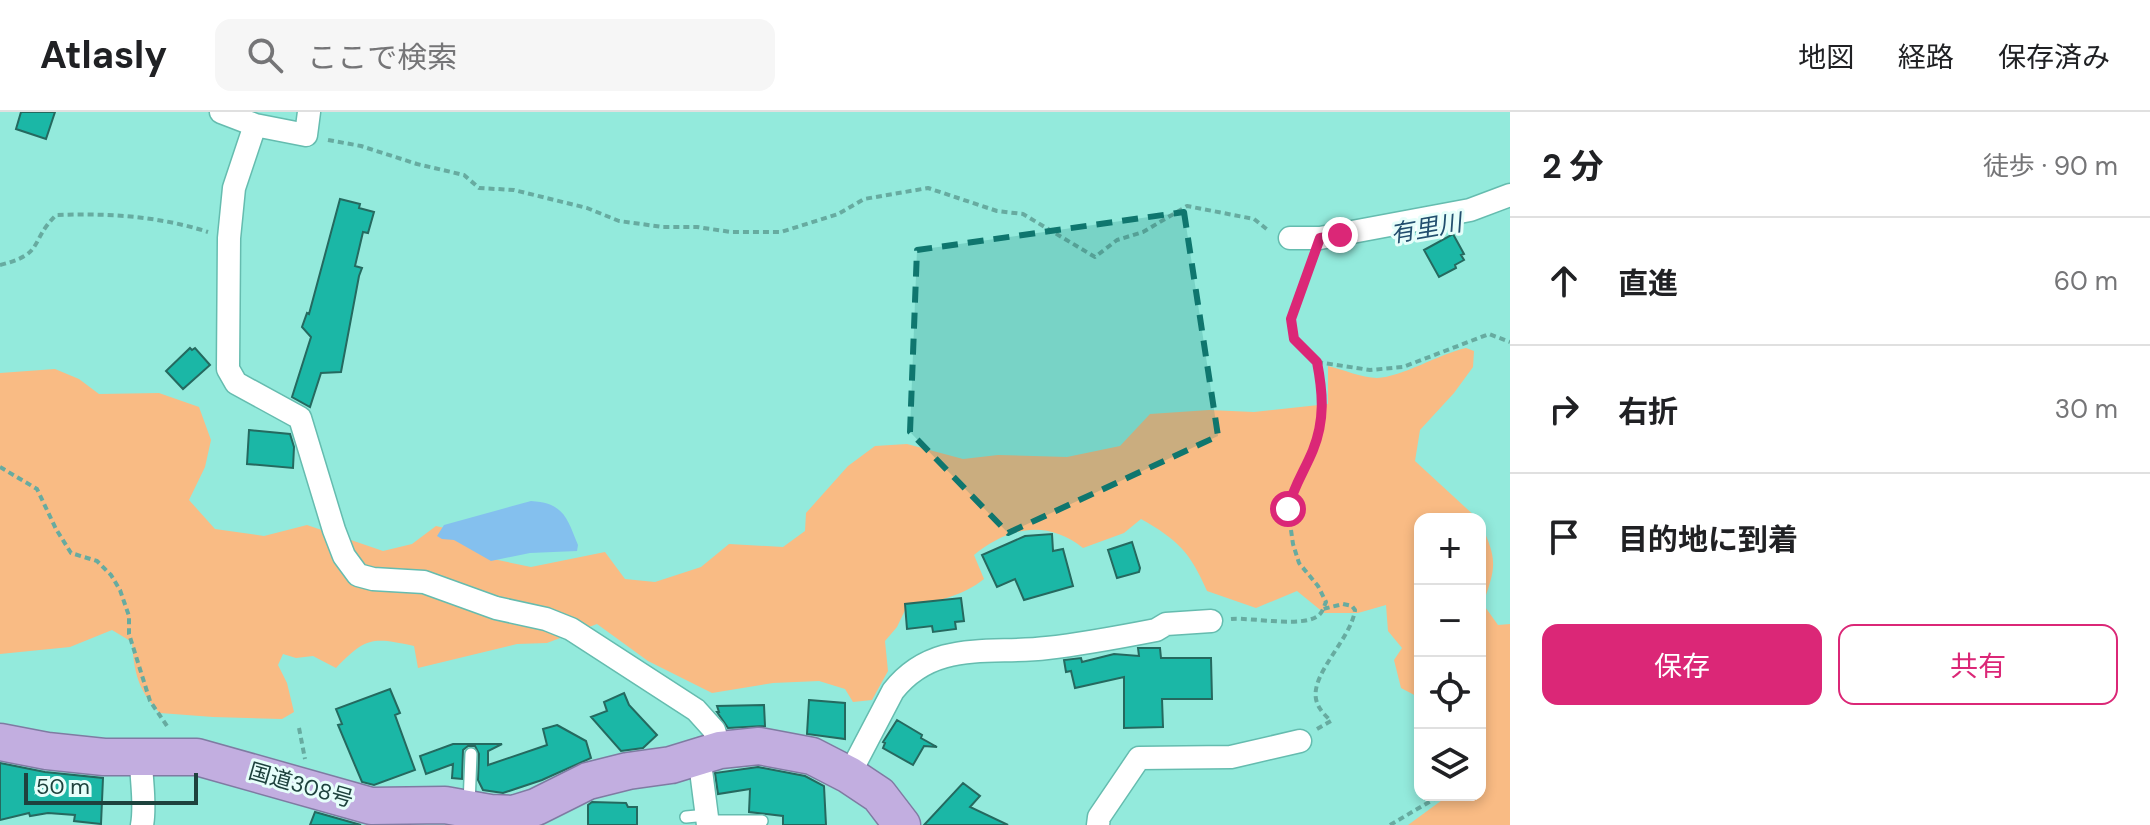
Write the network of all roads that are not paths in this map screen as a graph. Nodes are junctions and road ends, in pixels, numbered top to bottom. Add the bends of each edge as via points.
1 (221, 112) edge
2 (309, 112) edge
3 (255, 125) junction
4 (1510, 195) edge
5 (1290, 238) road end
6 (1211, 621) road end
7 (1300, 741) road end
8 (0, 742) edge
9 (709, 752) junction
10 (471, 754) dead end
11 (158, 757) junction
12 (849, 775) junction
13 (462, 813) edge
14 (702, 820) edge
15 (762, 821) dead end
16 (142, 825) edge
17 (902, 825) edge
18 (1098, 825) edge

1 - 3 street
2 - 3 street via 306,135
3 - 9 street via 234,188 228,369 236,383 300,418 344,556 358,575 424,582 571,629 696,710 714,730
4 - 5 street via 1470,210 1320,238
6 - 12 street via 1166,624 1044,649 943,655 900,681
7 - 18 street via 1231,757 1139,758
8 - 11 highway, 国道308号 via 47,751
9 - 12 highway, 国道308号 via 759,746 788,749
9 - 13 highway, 国道308号 via 588,781 513,814
9 - 14 street
10 - 13 lane
11 - 13 highway, 国道308号 via 197,757 371,806
11 - 16 street via 141,793
12 - 17 highway, 国道308号 via 879,795
14 - 15 lane

